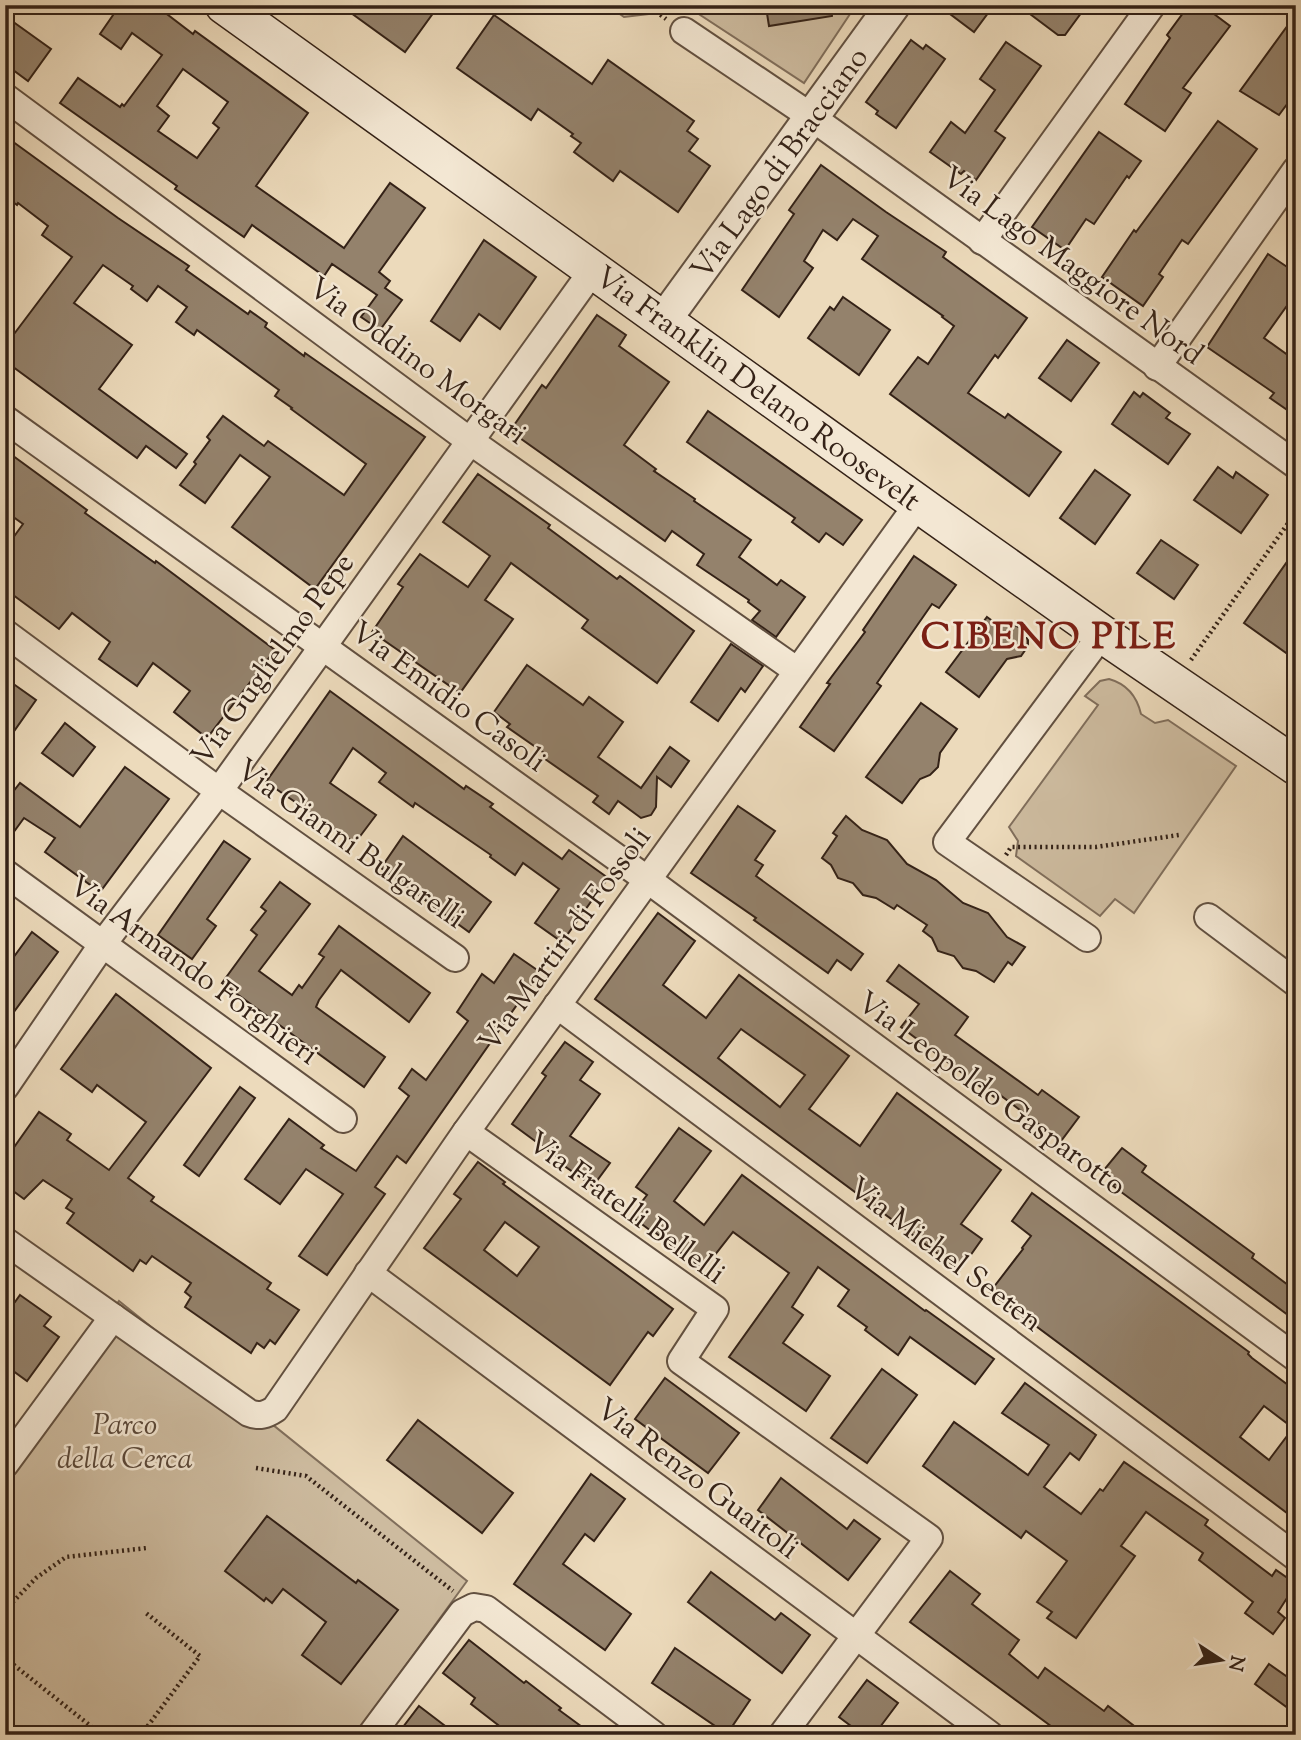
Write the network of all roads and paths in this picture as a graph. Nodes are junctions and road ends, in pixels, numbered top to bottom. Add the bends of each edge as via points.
1 (224, 5) edge
2 (893, 5) edge
3 (1153, 5) edge
4 (684, 31) dead end
5 (5, 97) edge
6 (812, 118) junction
7 (1296, 170) edge
8 (982, 241) junction
9 (593, 270) junction
10 (664, 320) junction
11 (1157, 367) junction
12 (5, 419) edge
13 (470, 441) junction
14 (1296, 466) edge
15 (918, 504) junction
16 (1296, 512) edge
17 (5, 633) edge
18 (1102, 635) junction
19 (322, 645) junction
20 (1188, 665) dead end
21 (796, 670) junction
22 (1296, 766) edge
23 (219, 791) junction
24 (1179, 835) dead end
25 (5, 873) edge
26 (994, 873) junction
27 (648, 880) junction
28 (1208, 917) dead end
29 (1087, 938) dead end
30 (102, 945) junction
31 (455, 958) dead end
32 (1296, 983) edge
33 (557, 1005) junction
34 (5, 1087) edge
35 (343, 1119) dead end
36 (466, 1132) junction
37 (5, 1241) edge
38 (368, 1273) junction
39 (113, 1317) junction
40 (1296, 1359) edge
41 (5, 1464) edge
42 (256, 1468) dead end
43 (147, 1548) dead end
44 (1296, 1557) edge
45 (474, 1607) junction
46 (5, 1611) edge
47 (146, 1614) dead end
48 (854, 1636) junction
49 (5, 1658) edge
50 (102, 1735) edge
51 (141, 1735) edge
52 (371, 1735) edge
53 (654, 1735) edge
54 (782, 1735) edge
55 (990, 1735) edge

1 - 9 main road, Via Franklin Delano Roosevelt
2 - 6 street, Via Lago di Bracciano
3 - 8 street
4 - 6 street, Via Lago Maggiore Nord
5 - 13 street, Via Oddino Morgari
6 - 8 street, Via Lago Maggiore Nord
6 - 10 street, Via Lago di Bracciano
7 - 11 street
8 - 11 street, Via Lago Maggiore Nord
9 - 10 main road, Via Franklin Delano Roosevelt
9 - 13 street, Via Guglielmo Pepe
10 - 15 main road, Via Franklin Delano Roosevelt
11 - 14 street, Via Lago Maggiore Nord
12 - 19 street, Via Emidio Casoli
13 - 19 street, Via Guglielmo Pepe
13 - 21 street, Via Oddino Morgari
15 - 18 main road, Via Franklin Delano Roosevelt
15 - 21 street, Via Martiri di Fossoli
16 - 20 path
17 - 23 street, Via Gianni Bulgarelli
18 - 22 main road, Via Franklin Delano Roosevelt
18 - 26 street via 947,842
19 - 23 street, Via Guglielmo Pepe
19 - 27 street, Via Emidio Casoli
21 - 27 street, Via Martiri di Fossoli
23 - 30 street, Via Guglielmo Pepe
23 - 31 street, Via Gianni Bulgarelli
24 - 26 path via 1096,847 1011,847
25 - 30 street, Via Armando Forghieri
26 - 29 street
27 - 33 street, Via Martiri di Fossoli
27 - 40 street, Via Leopoldo Gasparotto
28 - 32 street
30 - 34 street, Via Guglielmo Pepe
30 - 35 street, Via Armando Forghieri
33 - 36 street, Via Martiri di Fossoli
33 - 44 street, Via Michel Seeten
36 - 38 street, Via Martiri di Fossoli
36 - 48 street, Via Fratelli Bellelli via 715,1309 681,1361 929,1538
37 - 39 street
38 - 39 street, Via Martiri di Fossoli via 275,1409 266,1415 248,1413
38 - 48 street, Via Renzo Guaitoli
39 - 41 street
42 - 45 path via 306,1476
43 - 46 path via 66,1557 36,1578
45 - 52 street via 462,1613
45 - 53 street via 486,1609
47 - 51 path via 200,1656
48 - 54 street
48 - 55 street, Via Renzo Guaitoli
49 - 50 path

